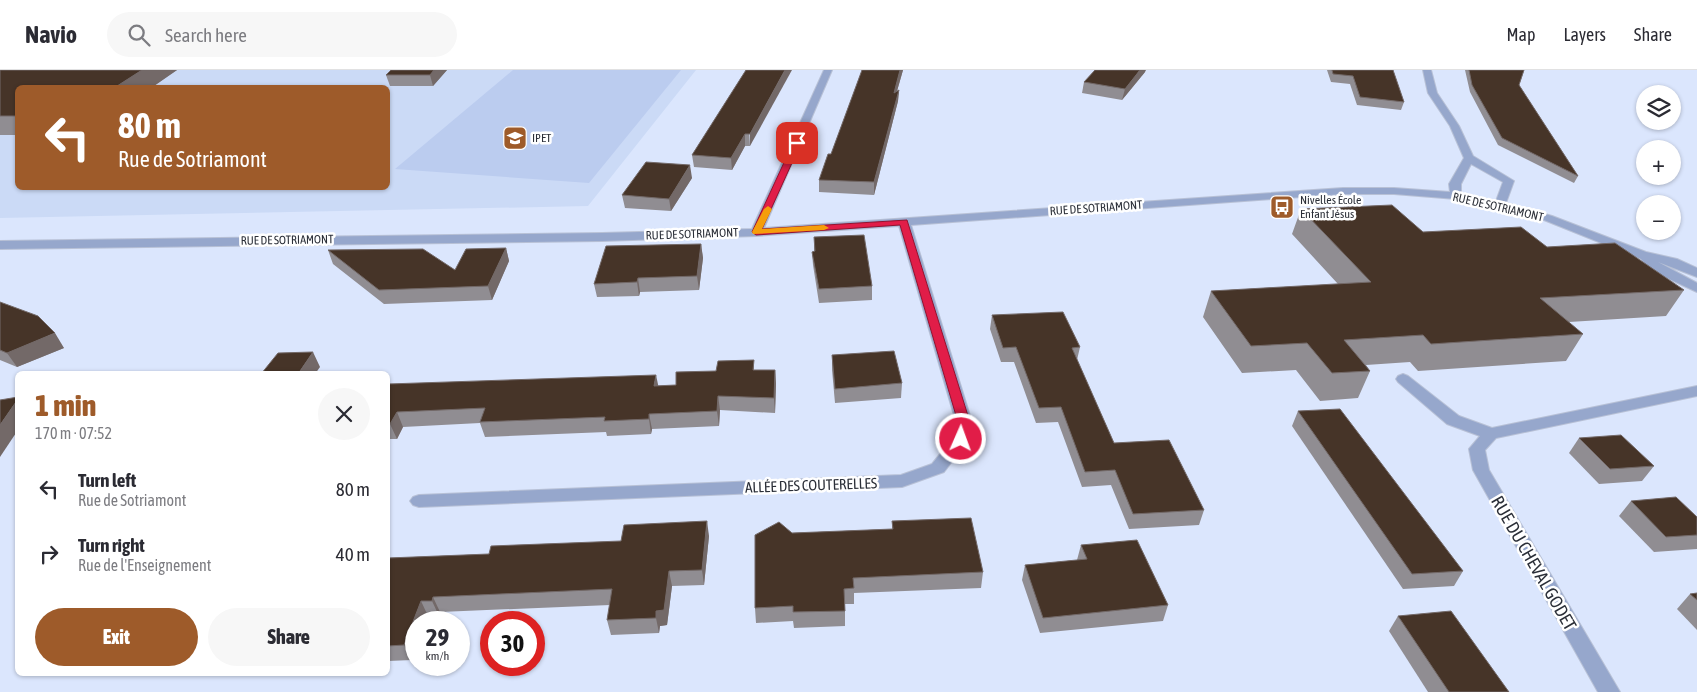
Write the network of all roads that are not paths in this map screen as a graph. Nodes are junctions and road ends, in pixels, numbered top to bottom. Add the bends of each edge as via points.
1 (828, 70) edge
2 (1427, 70) edge
3 (1469, 158) junction
4 (1456, 196) junction
5 (1500, 205) junction
6 (904, 222) junction
7 (756, 232) junction
8 (0, 245) edge
9 (1642, 255) junction
10 (1697, 273) edge
11 (1697, 288) edge
12 (1403, 379) dead end
13 (1697, 391) edge
14 (1491, 434) junction
15 (419, 501) dead end
16 (1609, 692) edge

1 - 7 street
2 - 3 street via 1436,101 1452,122
3 - 4 street via 1455,184
3 - 5 street via 1509,181
4 - 5 street, RUE DE SOTRIAMONT
4 - 6 street, RUE DE SOTRIAMONT via 1343,191
5 - 9 street, RUE DE SOTRIAMONT via 1548,218
6 - 7 street, RUE DE SOTRIAMONT
6 - 15 street, ALLÉE DES COUTERELLES via 963,419 961,439 938,468 902,481
7 - 8 street, RUE DE SOTRIAMONT
9 - 10 street, RUE DE SOTRIAMONT via 1673,262
9 - 11 street, RUE DE SOTRIAMONT via 1657,268
12 - 14 street via 1453,420
13 - 14 street
14 - 16 street, RUE DU CHEVAL GODET via 1476,449 1480,470

